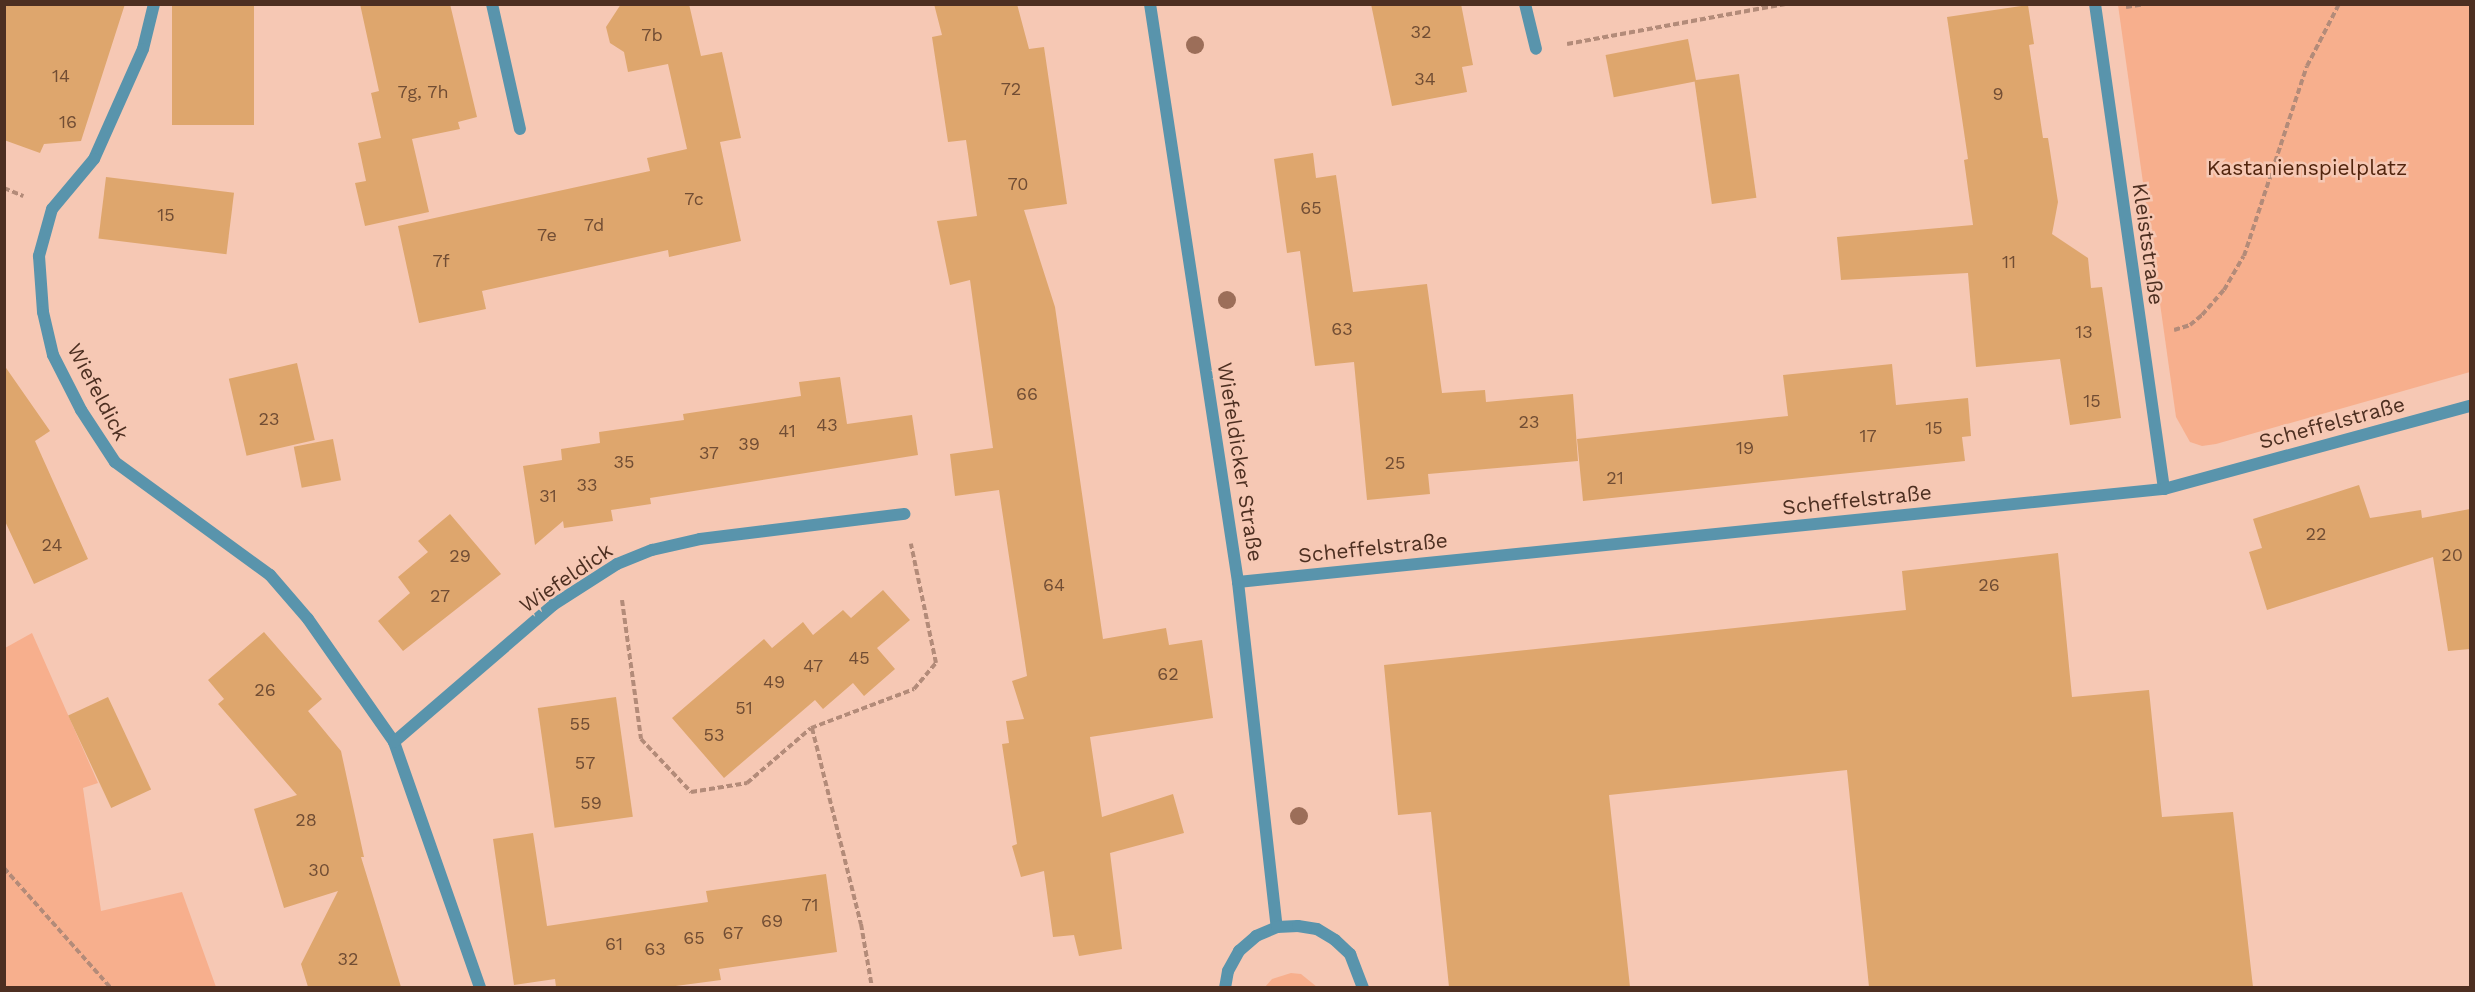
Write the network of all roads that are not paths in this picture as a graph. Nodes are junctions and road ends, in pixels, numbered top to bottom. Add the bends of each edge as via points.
1 (154, 4) edge
2 (492, 4) edge
3 (1150, 4) edge
4 (1525, 4) edge
5 (2095, 4) edge
6 (1536, 50) road end
7 (520, 129) dead end
8 (2470, 406) edge
9 (2164, 489) junction
10 (904, 514) road end
11 (1238, 582) junction
12 (394, 742) junction
13 (1277, 927) junction
14 (480, 987) edge
15 (1225, 987) edge
16 (1363, 987) edge

1 - 12 street, Wiefeldick via 142,49 94,159 52,209 39,256 43,312 53,355 81,410 115,462 270,575 308,619
2 - 7 street
3 - 11 street, Wiefeldicker Straße
4 - 6 street
5 - 9 street, Kleiststraße
8 - 9 street, Scheffelstraße
9 - 11 street, Scheffelstraße
10 - 12 street, Wiefeldick via 700,539 652,550 617,564 553,605
11 - 13 street, Wiefeldicker Straße
12 - 14 street, Wiefeldick
13 - 15 street via 1256,936 1239,951 1228,971
13 - 16 street via 1317,929 1335,940 1350,954

